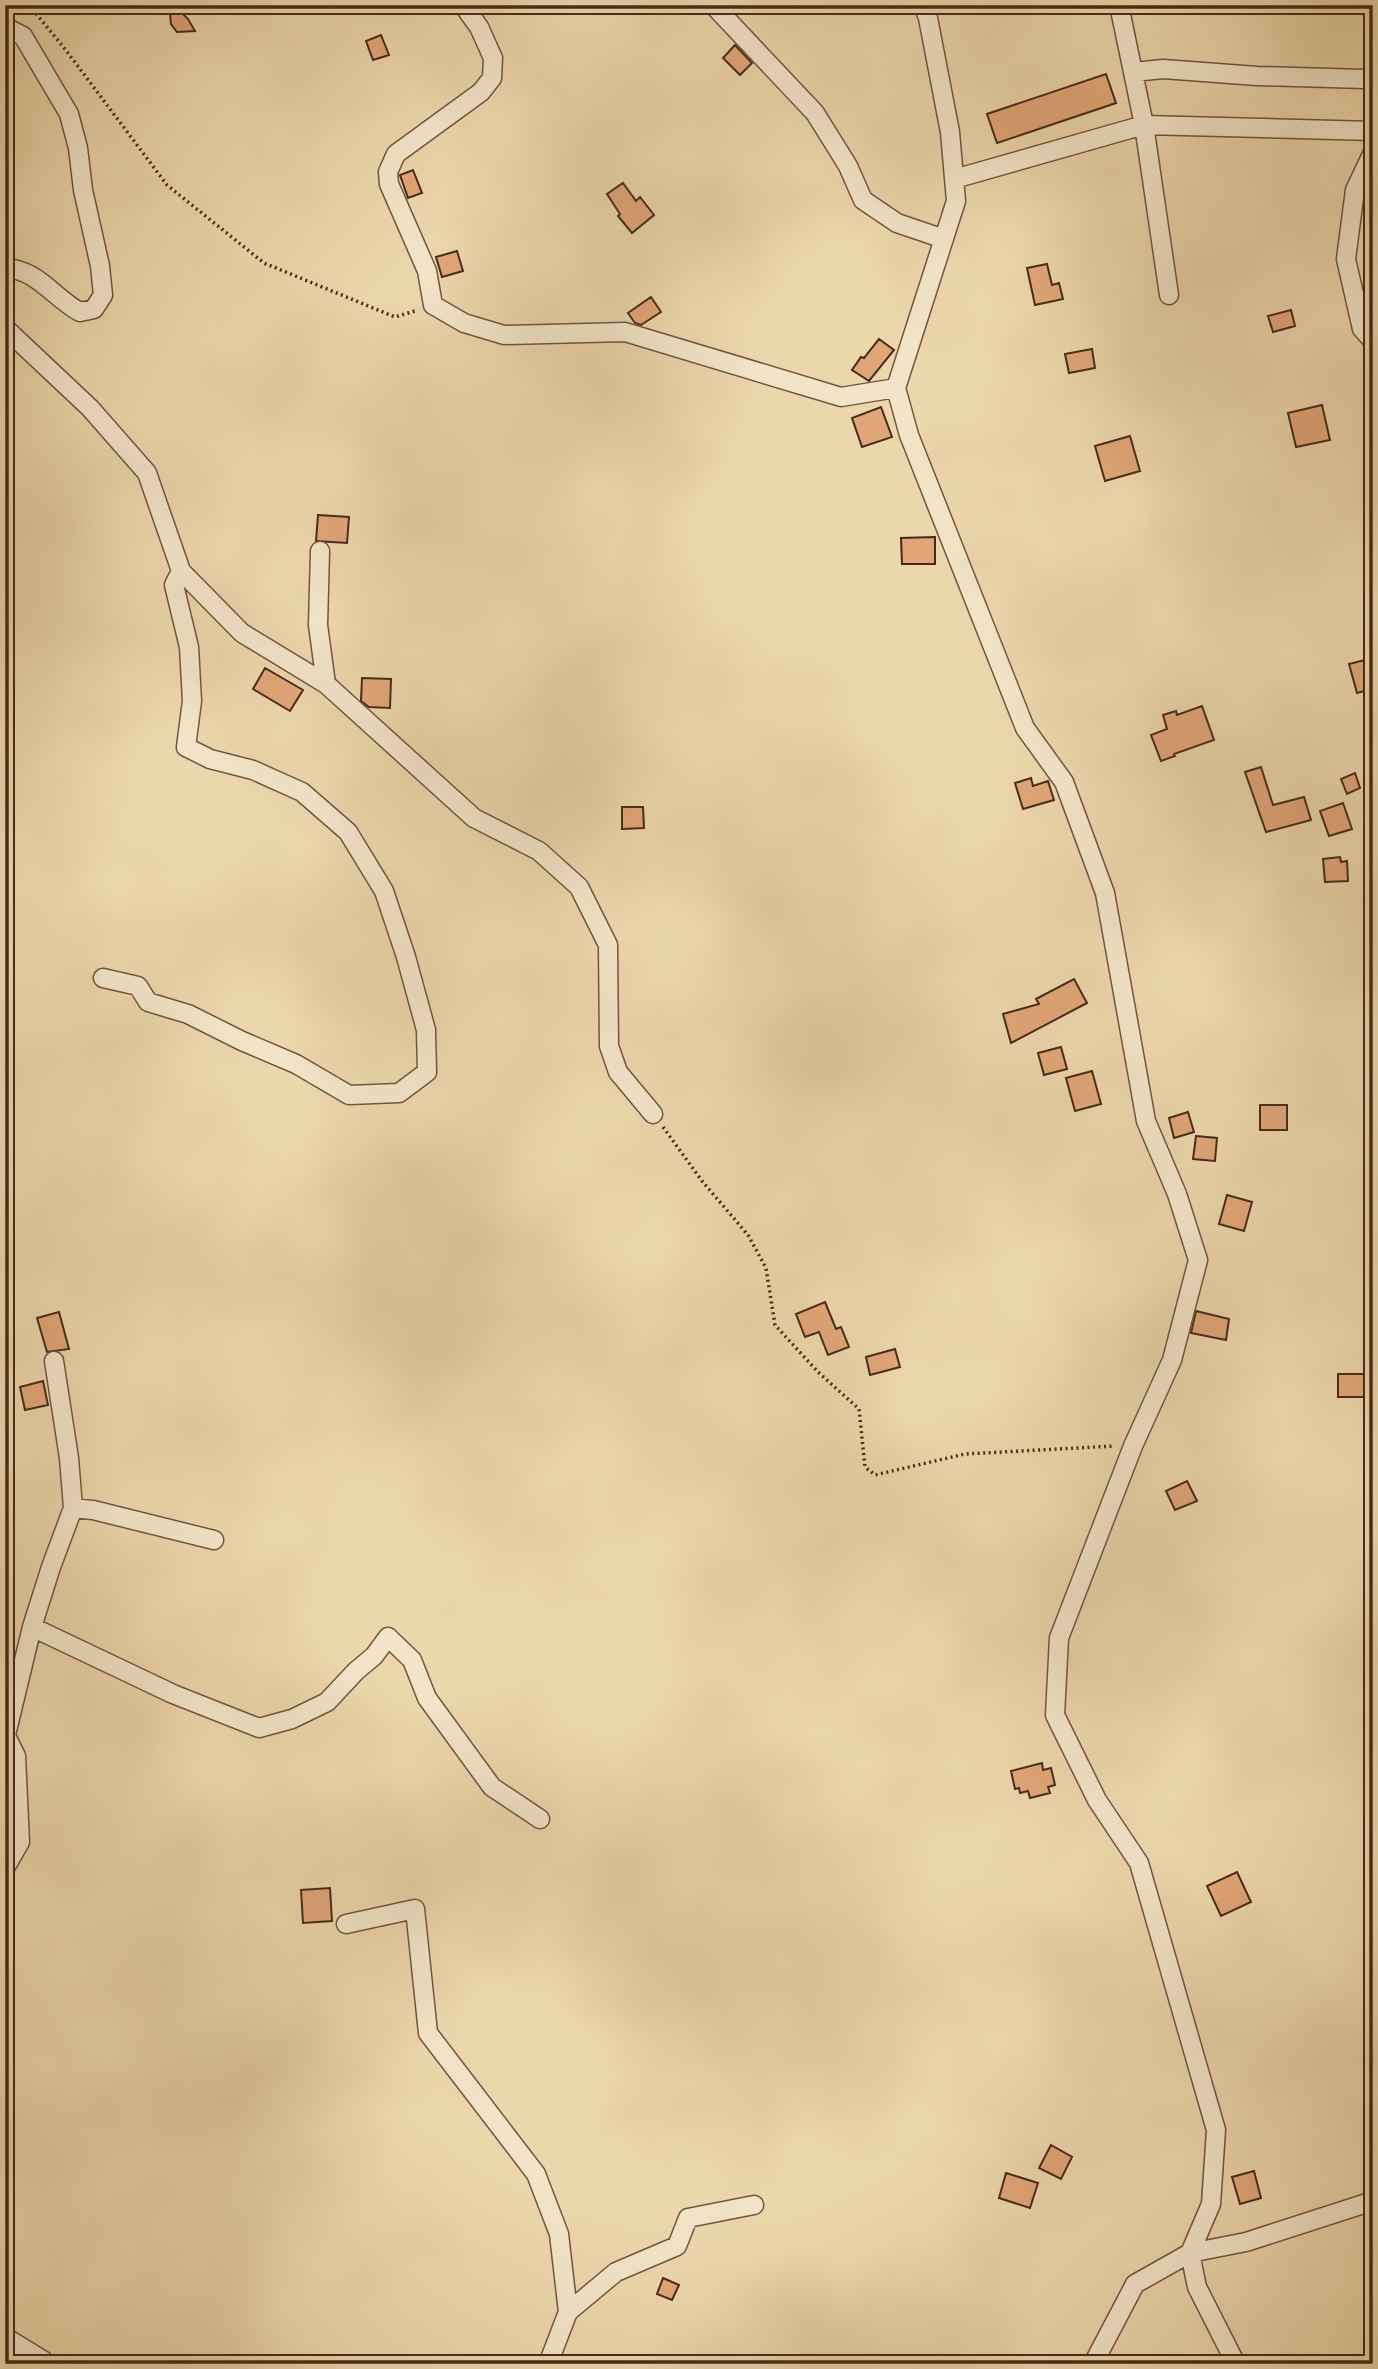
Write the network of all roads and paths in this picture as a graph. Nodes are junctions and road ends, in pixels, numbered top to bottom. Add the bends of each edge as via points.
1 (29, 5) edge
2 (463, 5) edge
3 (923, 5) edge
4 (1119, 5) edge
5 (716, 8) dead end
6 (5, 27) edge
7 (1134, 72) junction
8 (1373, 76) edge
9 (1143, 125) junction
10 (1373, 131) edge
11 (1373, 152) edge
12 (954, 179) junction
13 (944, 239) junction
14 (5, 268) edge
15 (1169, 295) dead end
16 (433, 305) junction
17 (5, 328) edge
18 (1373, 341) edge
19 (897, 388) junction
20 (320, 551) dead end
21 (181, 571) junction
22 (326, 684) junction
23 (103, 978) dead end
24 (653, 1114) joint
25 (54, 1361) dead end
26 (1133, 1446) junction
27 (74, 1508) junction
28 (215, 1540) dead end
29 (32, 1628) junction
30 (5, 1735) edge
31 (540, 1819) dead end
32 (5, 1868) edge
33 (346, 1924) dead end
34 (1373, 2201) edge
35 (754, 2205) dead end
36 (1190, 2253) junction
37 (568, 2312) junction
38 (5, 2337) edge
39 (44, 2361) dead end
40 (548, 2364) edge
41 (1093, 2364) edge
42 (1236, 2364) edge

1 - 16 path via 167,185 264,263 395,317
2 - 16 street via 493,58 492,78 481,92 396,154 388,172 427,271
3 - 12 street via 950,132
4 - 7 street
5 - 13 street via 815,113 863,200 897,223
6 - 14 street via 23,36 69,114 103,295 94,309 80,312 65,304 43,281
7 - 8 street
7 - 9 street
9 - 10 street
9 - 12 street
9 - 15 street
11 - 18 street via 1355,190 1346,259 1362,329
12 - 13 street via 956,201
13 - 19 street
16 - 19 street via 464,323 503,335 625,332 841,397
17 - 21 street via 90,408 147,473
19 - 26 street via 909,435 1020,716 1064,782 1105,893 1146,1121 1177,1194 1198,1261 1172,1360
20 - 22 street via 318,625
21 - 22 street via 242,633
21 - 23 street via 174,585 189,647 192,701 186,747 302,792 348,832 384,891 406,957 426,1030 427,1072 399,1093 349,1095 296,1064 188,1014 148,1002 138,986
22 - 24 street via 474,818 539,851 579,887 608,945 609,1046 618,1072
24 - 26 path via 748,1235 766,1269 775,1325 859,1409 865,1466 876,1475 965,1454
25 - 27 street
26 - 36 street via 1059,1638 1055,1715 1097,1800 1139,1863 1216,2130 1211,2204
27 - 28 street
27 - 29 street
29 - 30 street
29 - 31 street via 173,1694 259,1728 327,1702 388,1637 412,1660 427,1698 492,1787
30 - 32 street via 16,1756 20,1842
33 - 37 street via 415,1909 428,2033 537,2174 559,2234
34 - 36 street via 1246,2242
35 - 37 street via 688,2218 677,2246 616,2272
36 - 41 street via 1135,2284
36 - 42 street via 1197,2287
37 - 40 street
38 - 39 street

